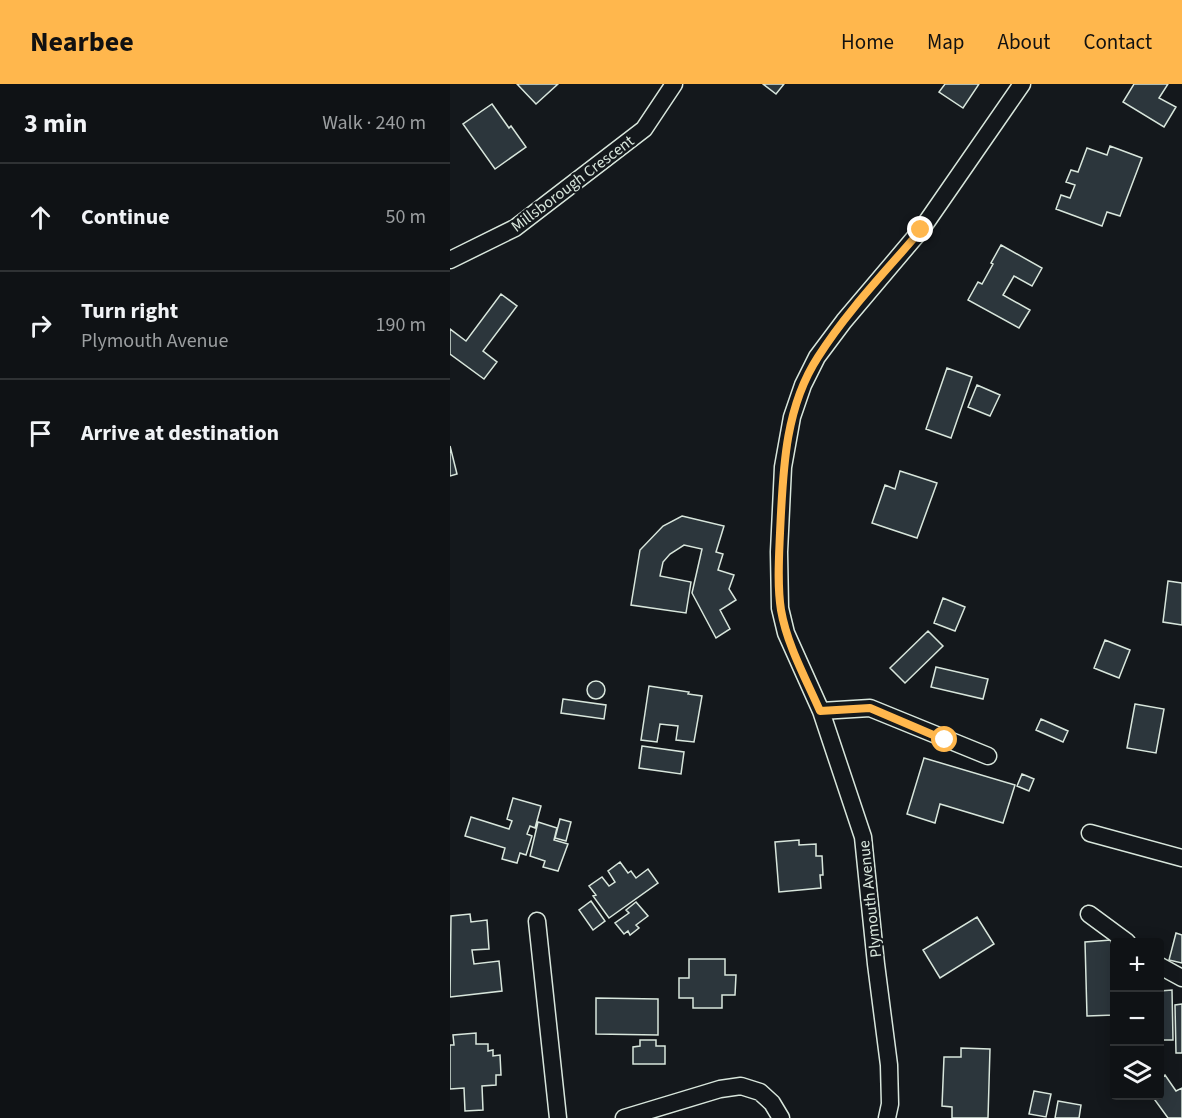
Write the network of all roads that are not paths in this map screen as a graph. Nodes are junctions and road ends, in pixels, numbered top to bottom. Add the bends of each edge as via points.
1 (674, 84) edge
2 (1022, 84) edge
3 (450, 261) edge
4 (820, 711) junction
5 (988, 756) dead end
6 (1090, 833) dead end
7 (1182, 858) edge
8 (1089, 914) dead end
9 (537, 921) dead end
10 (1122, 938) edge
11 (1164, 968) edge
12 (1182, 978) edge
13 (558, 1118) edge
14 (624, 1118) edge
15 (781, 1118) edge
16 (887, 1118) edge

1 - 3 street, Millsborough Crescent via 644,129 515,228
2 - 4 street, Plymouth Avenue via 921,230 817,357 792,417 783,467 780,608 786,633
4 - 5 street via 870,708
4 - 16 street, Plymouth Avenue via 863,837 889,1065
6 - 7 street
8 - 10 street
9 - 13 street
11 - 12 street
14 - 15 street via 741,1086 760,1092

